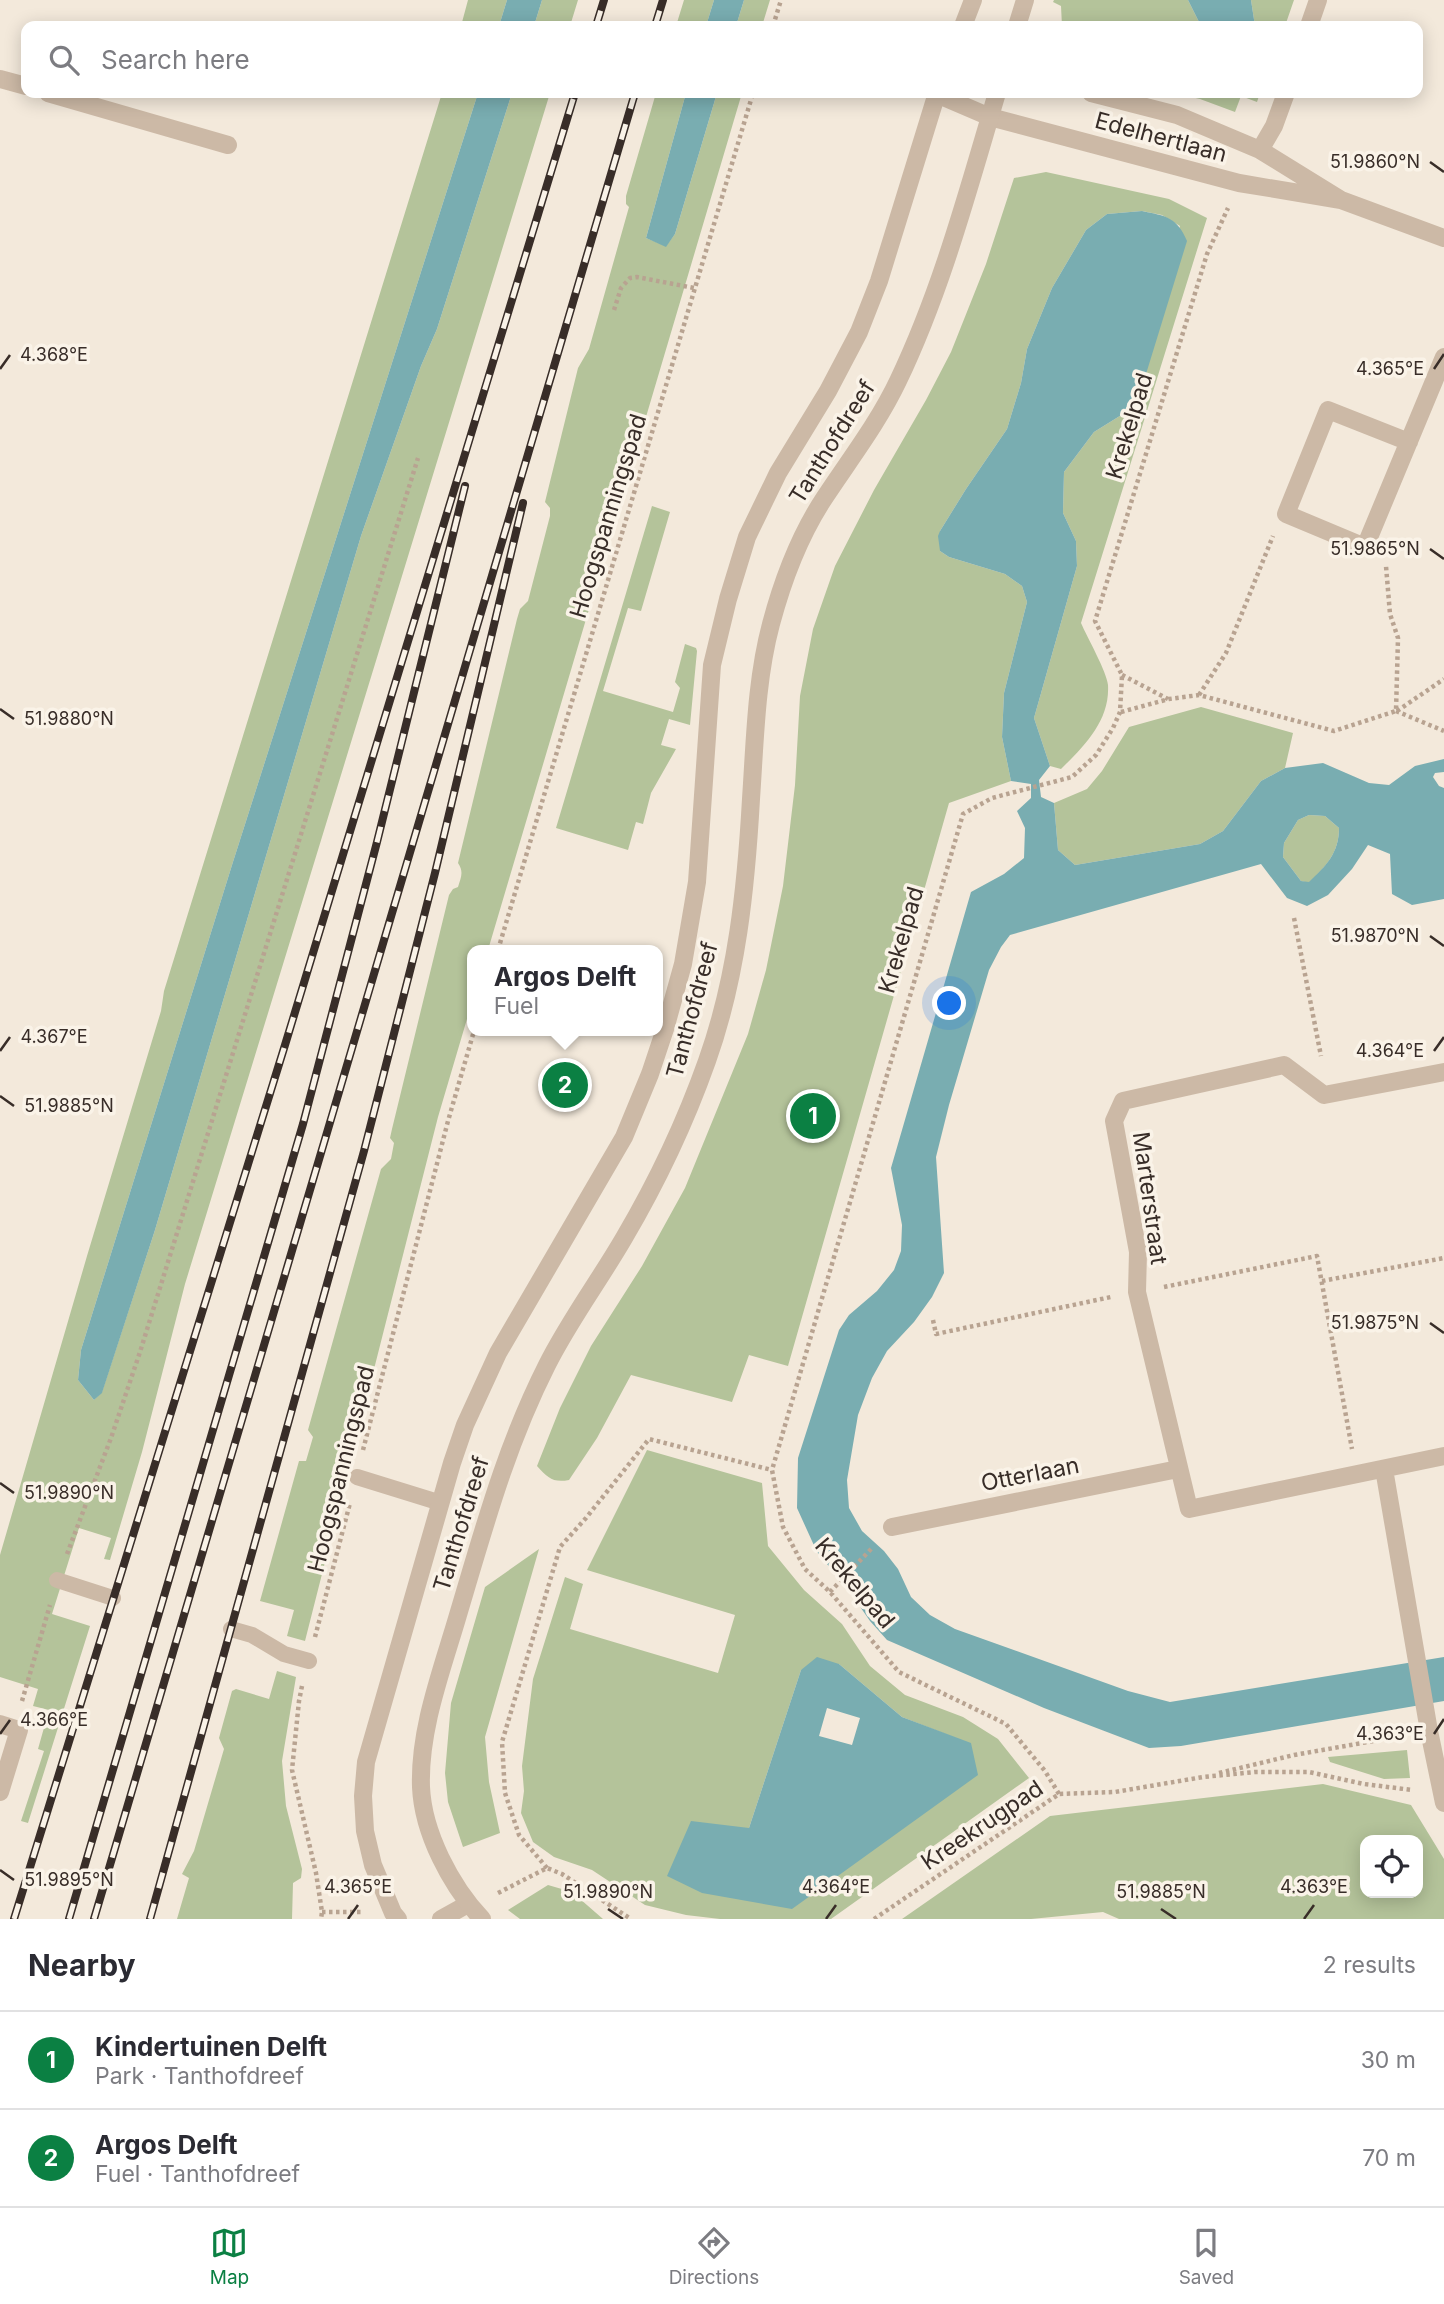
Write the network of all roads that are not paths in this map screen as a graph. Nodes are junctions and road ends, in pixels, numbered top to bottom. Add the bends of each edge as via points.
1 (973, 0) edge
2 (1025, 0) edge
3 (1318, 0) edge
4 (965, 21) edge
5 (1019, 21) edge
6 (1311, 21) edge
7 (0, 79) edge
8 (21, 85) edge
9 (65, 98) edge
10 (935, 98) edge
11 (948, 98) edge
12 (996, 98) edge
13 (1111, 98) edge
14 (1284, 98) edge
15 (990, 117) junction
16 (228, 145) dead end
17 (1260, 150) junction
18 (1341, 200) junction
19 (1444, 238) edge
20 (1444, 357) edge
21 (1409, 442) junction
22 (1444, 1072) edge
23 (1444, 1456) edge
24 (1384, 1468) junction
25 (1178, 1469) junction
26 (357, 1477) road end
27 (441, 1503) junction
28 (892, 1527) road end
29 (57, 1580) road end
30 (113, 1598) dead end
31 (231, 1629) dead end
32 (309, 1661) road end
33 (0, 1724) edge
34 (0, 1792) edge
35 (1442, 1795) edge
36 (468, 1904) junction
37 (398, 1919) edge
38 (440, 1919) edge
39 (482, 1919) edge

1 - 4 street
2 - 5 street
3 - 6 street
7 - 8 street
9 - 16 street
10 - 27 street, Tanthofdreef via 859,332 778,473 747,537 728,599 712,665 697,882 666,1029 624,1137 498,1353 466,1425
11 - 15 street, Edelhertlaan
12 - 15 street, Tanthofdreef
13 - 17 street, Edelhertlaan via 1177,115
14 - 17 street
15 - 18 street, Edelhertlaan via 1239,183
15 - 36 street, Tanthofdreef via 925,322 896,386 789,562 759,680 740,923 709,1056 656,1182 550,1358 521,1419 449,1645 424,1743 421,1789 432,1842
17 - 18 street, Edelhertlaan
18 - 19 street, Edelhertlaan
20 - 21 street
21 - 21 street via 1365,547 1286,514 1328,410
22 - 25 street, Marterstraat via 1324,1095 1284,1065 1124,1101 1114,1121 1138,1252 1137,1292
23 - 24 street
24 - 25 street, Marterstraat via 1189,1509
24 - 35 street
25 - 28 street, Otterlaan
26 - 27 lane
27 - 37 street, Tanthofdreef via 366,1762 365,1830 373,1865
29 - 30 lane
31 - 32 lane
33 - 34 street via 19,1730
36 - 38 street
36 - 39 street, Tanthofdreef

